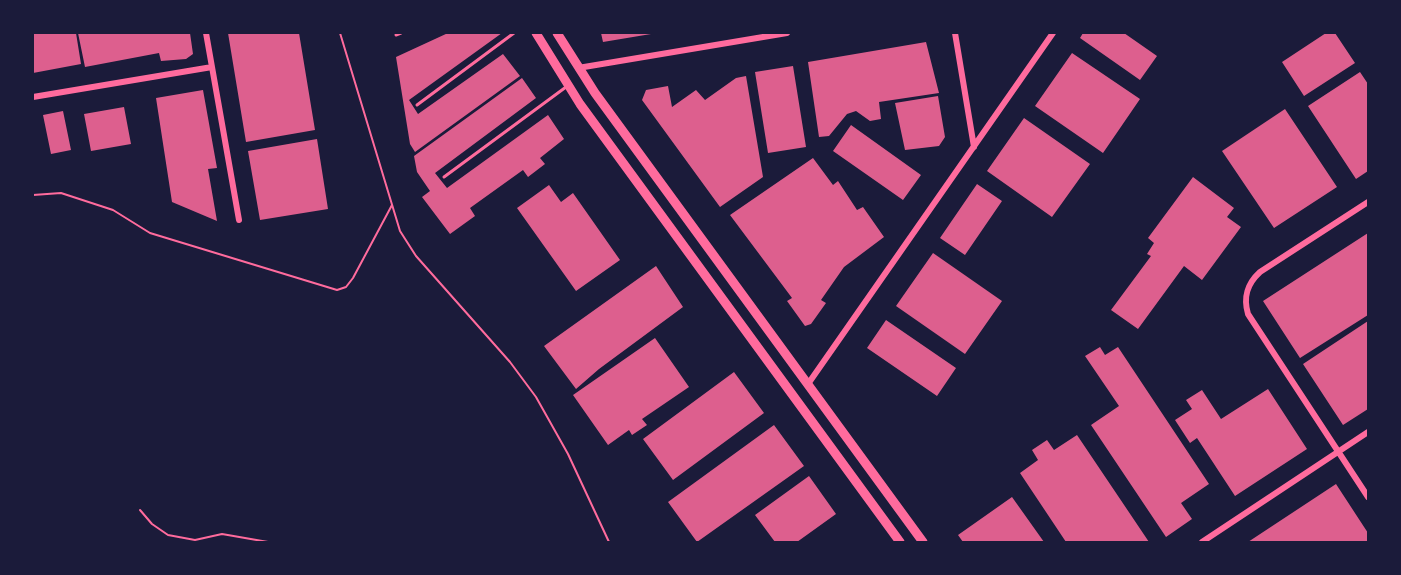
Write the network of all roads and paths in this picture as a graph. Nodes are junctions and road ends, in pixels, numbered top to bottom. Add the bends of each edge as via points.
1 (206, 33) edge
2 (340, 33) edge
3 (401, 33) edge
4 (514, 33) edge
5 (536, 33) edge
6 (557, 33) edge
7 (787, 33) edge
8 (955, 33) edge
9 (1053, 33) edge
10 (396, 35) dead end
11 (750, 36) edge
12 (212, 67) junction
13 (578, 68) junction
14 (561, 77) junction
15 (568, 87) junction
16 (33, 97) edge
17 (417, 105) dead end
18 (974, 147) junction
19 (444, 177) dead end
20 (33, 195) edge
21 (1368, 202) edge
22 (392, 204) junction
23 (239, 220) dead end
24 (808, 384) junction
25 (794, 396) junction
26 (1368, 432) edge
27 (1338, 452) junction
28 (1368, 497) edge
29 (141, 510) dead end
30 (268, 542) edge
31 (609, 542) edge
32 (900, 542) edge
33 (922, 542) edge
34 (1202, 542) edge

1 - 12 street
2 - 22 path
3 - 10 lane
4 - 17 lane
5 - 14 main road
6 - 13 main road
7 - 11 street
8 - 18 street
9 - 18 street
11 - 13 street
12 - 16 street
12 - 23 street
13 - 14 main road
13 - 24 main road
14 - 15 main road
15 - 19 lane
15 - 25 main road
18 - 24 street
20 - 22 path via 61,193 113,210 150,233 337,290 353,278
21 - 27 street via 1253,279 1245,302 1248,314
22 - 31 path via 400,231 416,256 536,397
24 - 25 main road
24 - 33 main road
25 - 32 main road
26 - 27 street
27 - 28 street
27 - 34 street
29 - 30 path via 168,535 195,540 222,534

